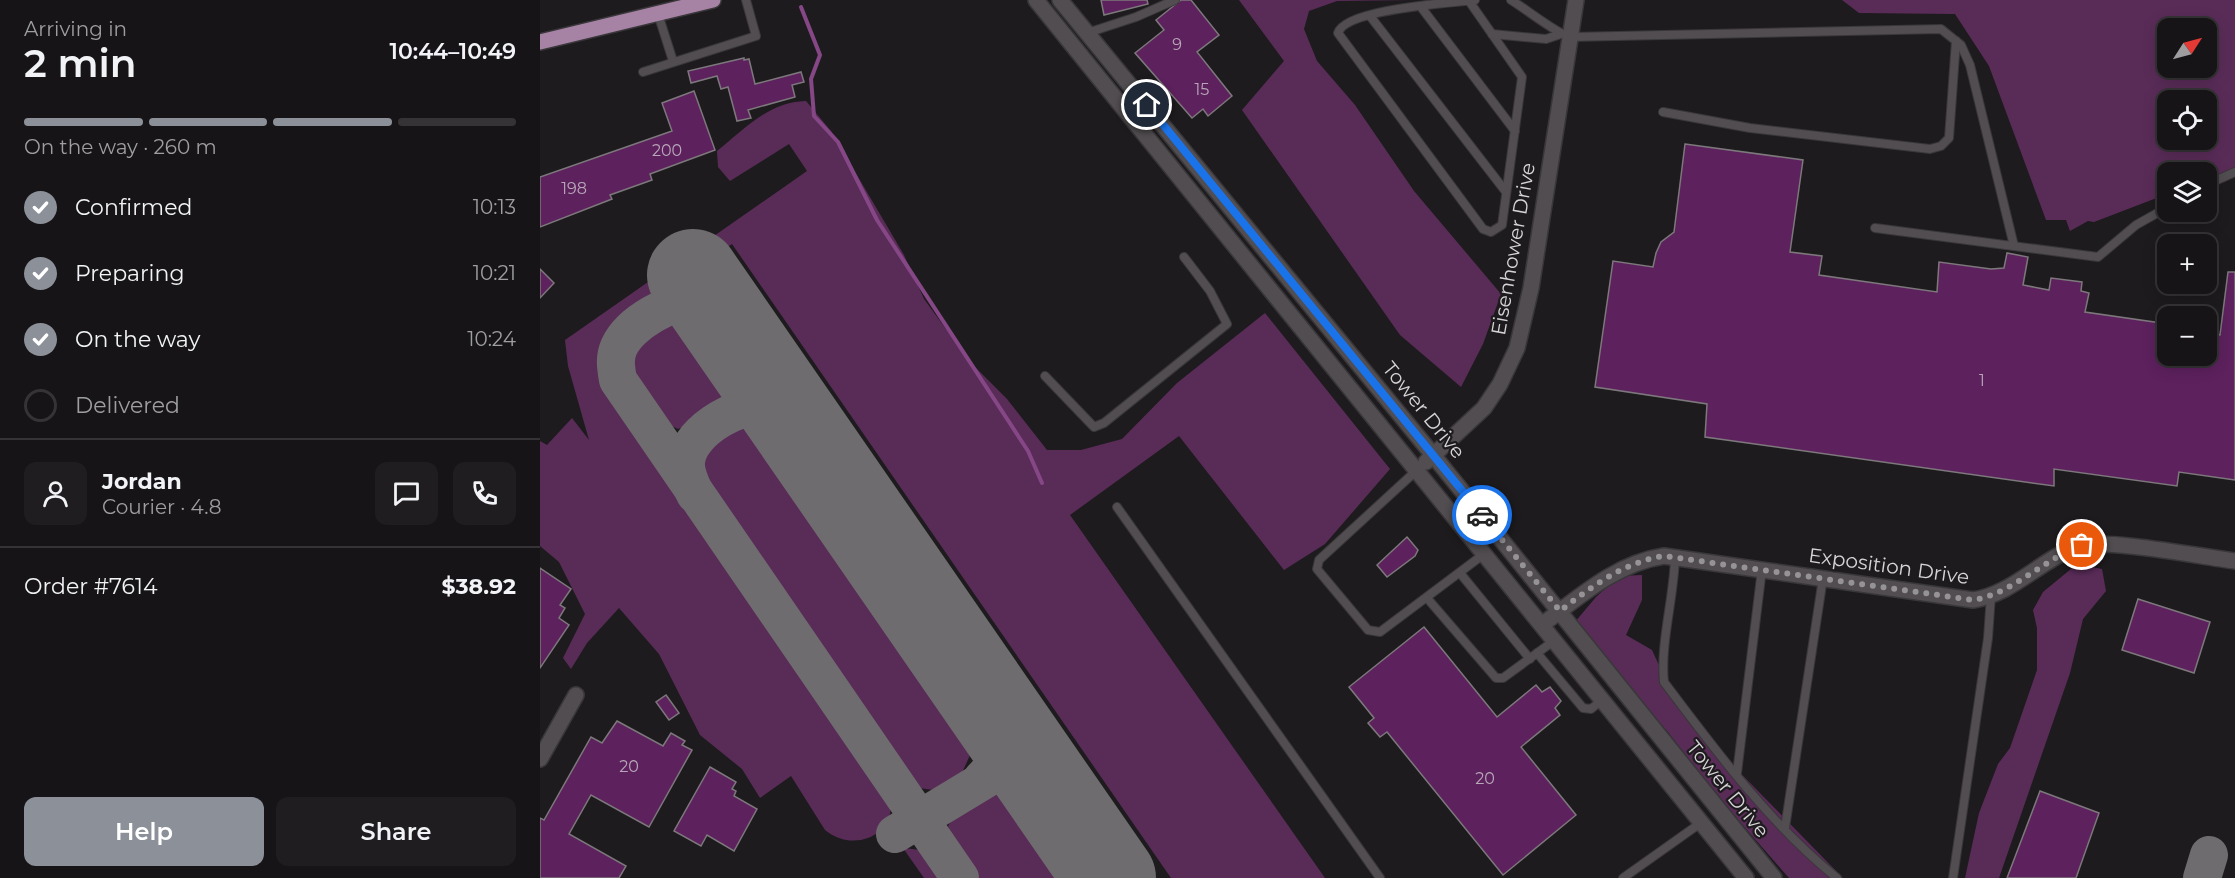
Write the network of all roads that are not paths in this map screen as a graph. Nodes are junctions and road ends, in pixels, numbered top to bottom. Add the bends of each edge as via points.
1 (713, 0) edge
2 (746, 0) edge
3 (1036, 0) edge
4 (1060, 0) edge
5 (1175, 0) edge
6 (1475, 0) edge
7 (1511, 0) edge
8 (1576, 0) edge
9 (1469, 1) edge
10 (1421, 7) junction
11 (658, 14) junction
12 (1370, 15) junction
13 (1087, 33) junction
14 (1492, 34) junction
15 (1564, 36) junction
16 (1956, 41) junction
17 (540, 42) edge
18 (673, 61) junction
19 (643, 72) dead end
20 (1663, 112) dead end
21 (1515, 131) junction
22 (2235, 172) edge
23 (2217, 180) edge
24 (1506, 192) junction
25 (2157, 213) edge
26 (1875, 228) dead end
27 (2014, 246) junction
28 (1184, 257) dead end
29 (1046, 376) dead end
30 (1433, 455) junction
31 (1417, 470) junction
32 (1117, 507) dead end
33 (1485, 553) junction
34 (1675, 557) junction
35 (2235, 561) edge
36 (1762, 569) junction
37 (1460, 573) junction
38 (1823, 578) junction
39 (1991, 596) junction
40 (1427, 598) junction
41 (1560, 611) junction
42 (1543, 624) junction
43 (1555, 640) junction
44 (1538, 653) junction
45 (1530, 659) junction
46 (576, 695) dead end
47 (1603, 700) junction
48 (540, 759) edge
49 (1737, 773) junction
50 (1702, 822) junction
51 (1785, 828) junction
52 (1380, 878) edge
53 (1623, 878) edge
54 (1746, 878) edge
55 (1774, 878) edge
56 (1837, 878) edge
57 (1953, 878) edge

1 - 11 main road
2 - 18 lane via 756,36
3 - 31 street, Tower Drive
4 - 13 street, Tower Drive
5 - 13 lane
6 - 9 lane
7 - 15 lane
8 - 15 street, Eisenhower Drive
9 - 10 lane
9 - 14 lane
10 - 12 lane
10 - 21 lane
11 - 17 main road
11 - 18 lane
12 - 24 lane
12 - 24 lane via 1344,24 1338,33 1483,229 1491,232 1502,225
13 - 30 street, Tower Drive
14 - 15 lane via 1546,39
14 - 21 lane via 1522,77
15 - 16 lane via 1941,29
15 - 30 street, Eisenhower Drive via 1531,288 1519,340 1500,384 1484,408
16 - 20 lane via 1949,138 1930,149 1750,128
16 - 27 lane via 1970,65
18 - 19 lane
21 - 24 lane
22 - 23 lane
25 - 27 lane via 2136,225 2098,257
26 - 27 lane
28 - 29 lane via 1210,291 1227,324 1094,427
30 - 31 street, Eisenhower Drive
30 - 41 street, Tower Drive
31 - 33 street, Tower Drive
31 - 40 lane via 1319,560 1317,569 1368,630 1380,632
32 - 52 lane
33 - 37 lane
33 - 42 street, Tower Drive
34 - 36 street, Exposition Drive
34 - 41 street, Exposition Drive via 1645,559 1624,567
34 - 49 lane via 1674,592 1662,663 1664,682
35 - 39 street, Exposition Drive via 2082,545 2046,561
36 - 38 street, Exposition Drive
36 - 49 lane
37 - 40 lane
37 - 45 lane
38 - 39 street, Exposition Drive via 1973,600
38 - 51 lane
39 - 57 lane
40 - 45 lane via 1496,678 1503,678
41 - 42 street, Exposition Drive
41 - 55 street, Tower Drive
42 - 43 street, Tower Drive
43 - 44 lane
43 - 47 street, Tower Drive
44 - 45 lane
44 - 47 lane via 1583,708 1591,709
46 - 48 street
47 - 50 street, Tower Drive
49 - 51 lane
50 - 53 lane
50 - 54 street, Tower Drive
51 - 56 lane

